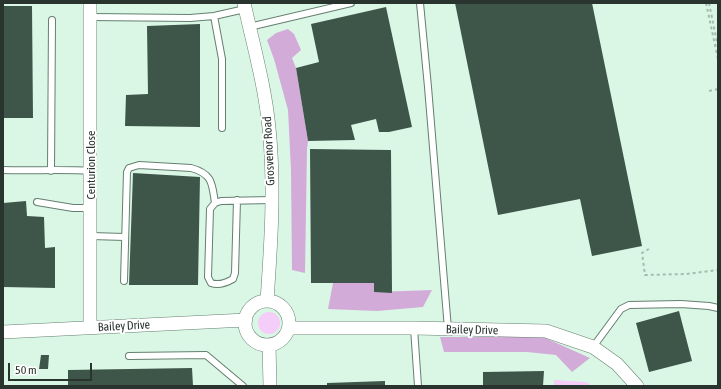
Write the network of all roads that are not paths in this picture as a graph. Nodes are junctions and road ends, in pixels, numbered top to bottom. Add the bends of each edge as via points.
1 (90, 3) edge
2 (351, 3) edge
3 (420, 3) edge
4 (244, 6) edge
5 (214, 16) junction
6 (90, 17) junction
7 (52, 20) dead end
8 (249, 27) junction
9 (222, 128) dead end
10 (3, 170) edge
11 (51, 171) junction
12 (91, 171) junction
13 (236, 200) junction
14 (272, 200) junction
15 (37, 202) dead end
16 (215, 203) junction
17 (91, 208) junction
18 (91, 236) junction
19 (125, 237) junction
20 (124, 281) dead end
21 (266, 301) junction
22 (718, 308) edge
23 (246, 320) junction
24 (90, 328) junction
25 (289, 328) junction
26 (414, 328) junction
27 (448, 329) junction
28 (3, 332) edge
29 (269, 345) junction
30 (593, 348) junction
31 (129, 356) dead end
32 (243, 386) edge
33 (270, 386) edge
34 (418, 386) edge
35 (637, 386) edge

1 - 6 street, Centurion Close
2 - 8 lane
3 - 27 lane
4 - 5 lane
4 - 8 street, Grosvenor Road
5 - 6 lane
5 - 9 lane via 222,59
6 - 12 street, Centurion Close
7 - 11 lane
8 - 14 street, Grosvenor Road via 268,116
10 - 11 lane
11 - 12 lane
12 - 17 street, Centurion Close
13 - 14 lane
13 - 16 lane
13 - 16 lane via 235,272 233,279 216,285 211,283 208,277 209,216 210,209
14 - 21 street, Grosvenor Road
15 - 17 lane
16 - 19 lane via 210,179 203,172 191,168 133,166 127,172
17 - 18 street, Centurion Close
18 - 19 lane
18 - 24 street, Centurion Close
19 - 20 lane
21 - 23 street via 255,305
21 - 25 street via 284,309 290,321
22 - 30 lane via 681,304 629,304 622,309
23 - 24 street, Bailey Drive
23 - 29 street via 246,327 252,338
24 - 28 street, Bailey Drive
25 - 26 street, Bailey Drive
25 - 29 street via 282,340
26 - 27 street, Bailey Drive
26 - 34 lane
27 - 30 street, Bailey Drive via 546,331
29 - 33 street
30 - 35 street, Bailey Drive via 617,364
31 - 32 lane via 206,355

